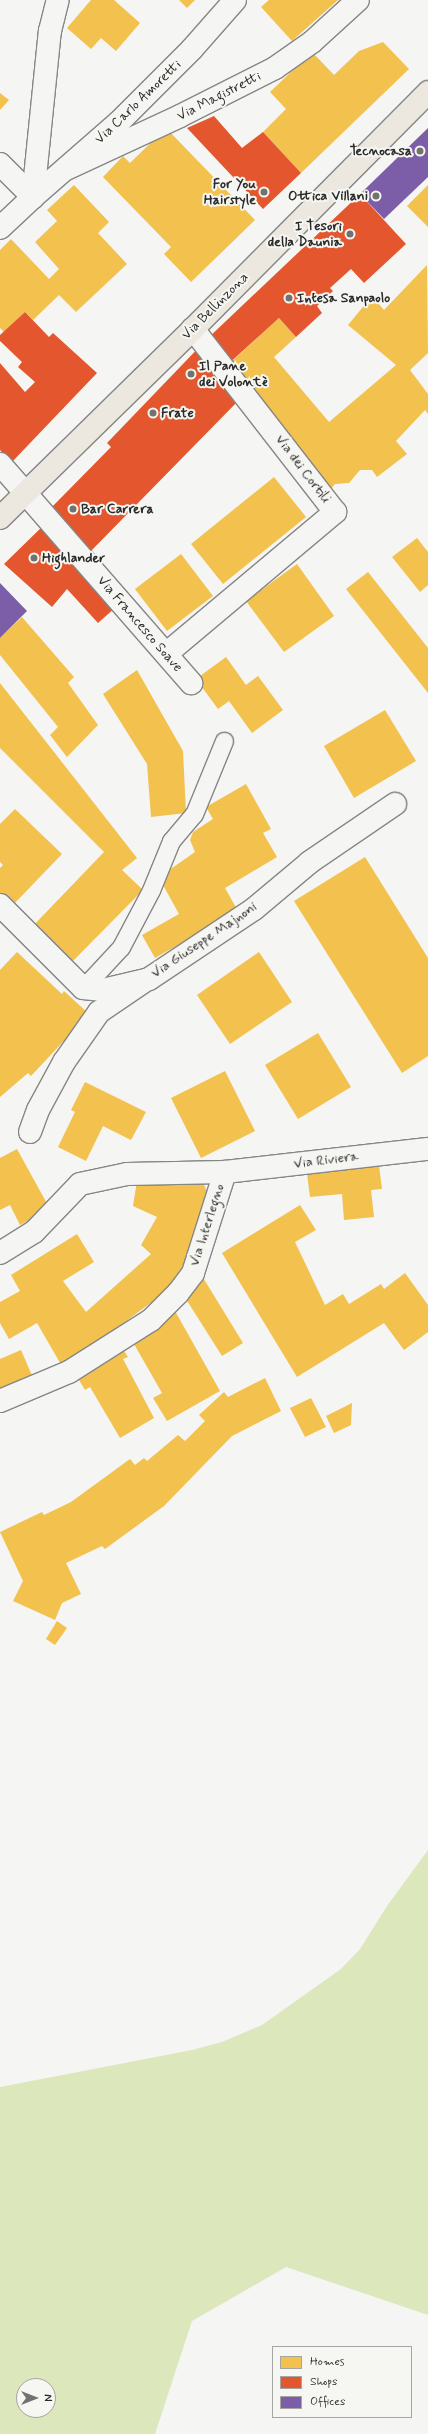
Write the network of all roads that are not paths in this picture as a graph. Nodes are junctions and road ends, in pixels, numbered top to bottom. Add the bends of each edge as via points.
1 (58, 0) edge
2 (235, 0) edge
3 (358, 0) edge
4 (428, 92) edge
5 (0, 164) edge
6 (66, 169) junction
7 (33, 197) junction
8 (0, 228) edge
9 (193, 329) junction
10 (0, 464) edge
11 (26, 492) junction
12 (0, 518) edge
13 (166, 654) junction
14 (191, 683) dead end
15 (224, 741) dead end
16 (394, 804) dead end
17 (0, 905) edge
18 (149, 979) junction
19 (83, 988) junction
20 (30, 1132) dead end
21 (428, 1149) edge
22 (225, 1172) junction
23 (0, 1253) edge
24 (0, 1401) edge

1 - 7 street via 50,31
2 - 6 street, Via Carlo Amoretti via 192,49 119,122
3 - 6 street, Via Magistretti via 312,42 275,68
4 - 9 main road, Via Bellinzona
5 - 7 street
6 - 7 street, Via Carlo Amoretti
7 - 8 street, Via Carlo Amoretti
9 - 11 main road, Via Bellinzona
9 - 13 street, Via dei Cortili via 335,512
10 - 11 street
11 - 12 main road, Via Bellinzona
11 - 13 street, Via Francesco Soave
13 - 14 street, Via Francesco Soave
15 - 19 lane via 194,814 171,840 151,890 121,947
16 - 18 street, Via Giuseppe Majnoni via 310,862 254,909
17 - 19 street
18 - 19 street, Via Giuseppe Majnoni via 103,990
18 - 20 street via 99,1012 64,1062 38,1110
21 - 22 street, Via Riviera
22 - 23 street, Via Interlegno via 127,1174 80,1184 34,1232
22 - 24 street, Via Interlegno via 193,1272 178,1293 151,1320 69,1372

